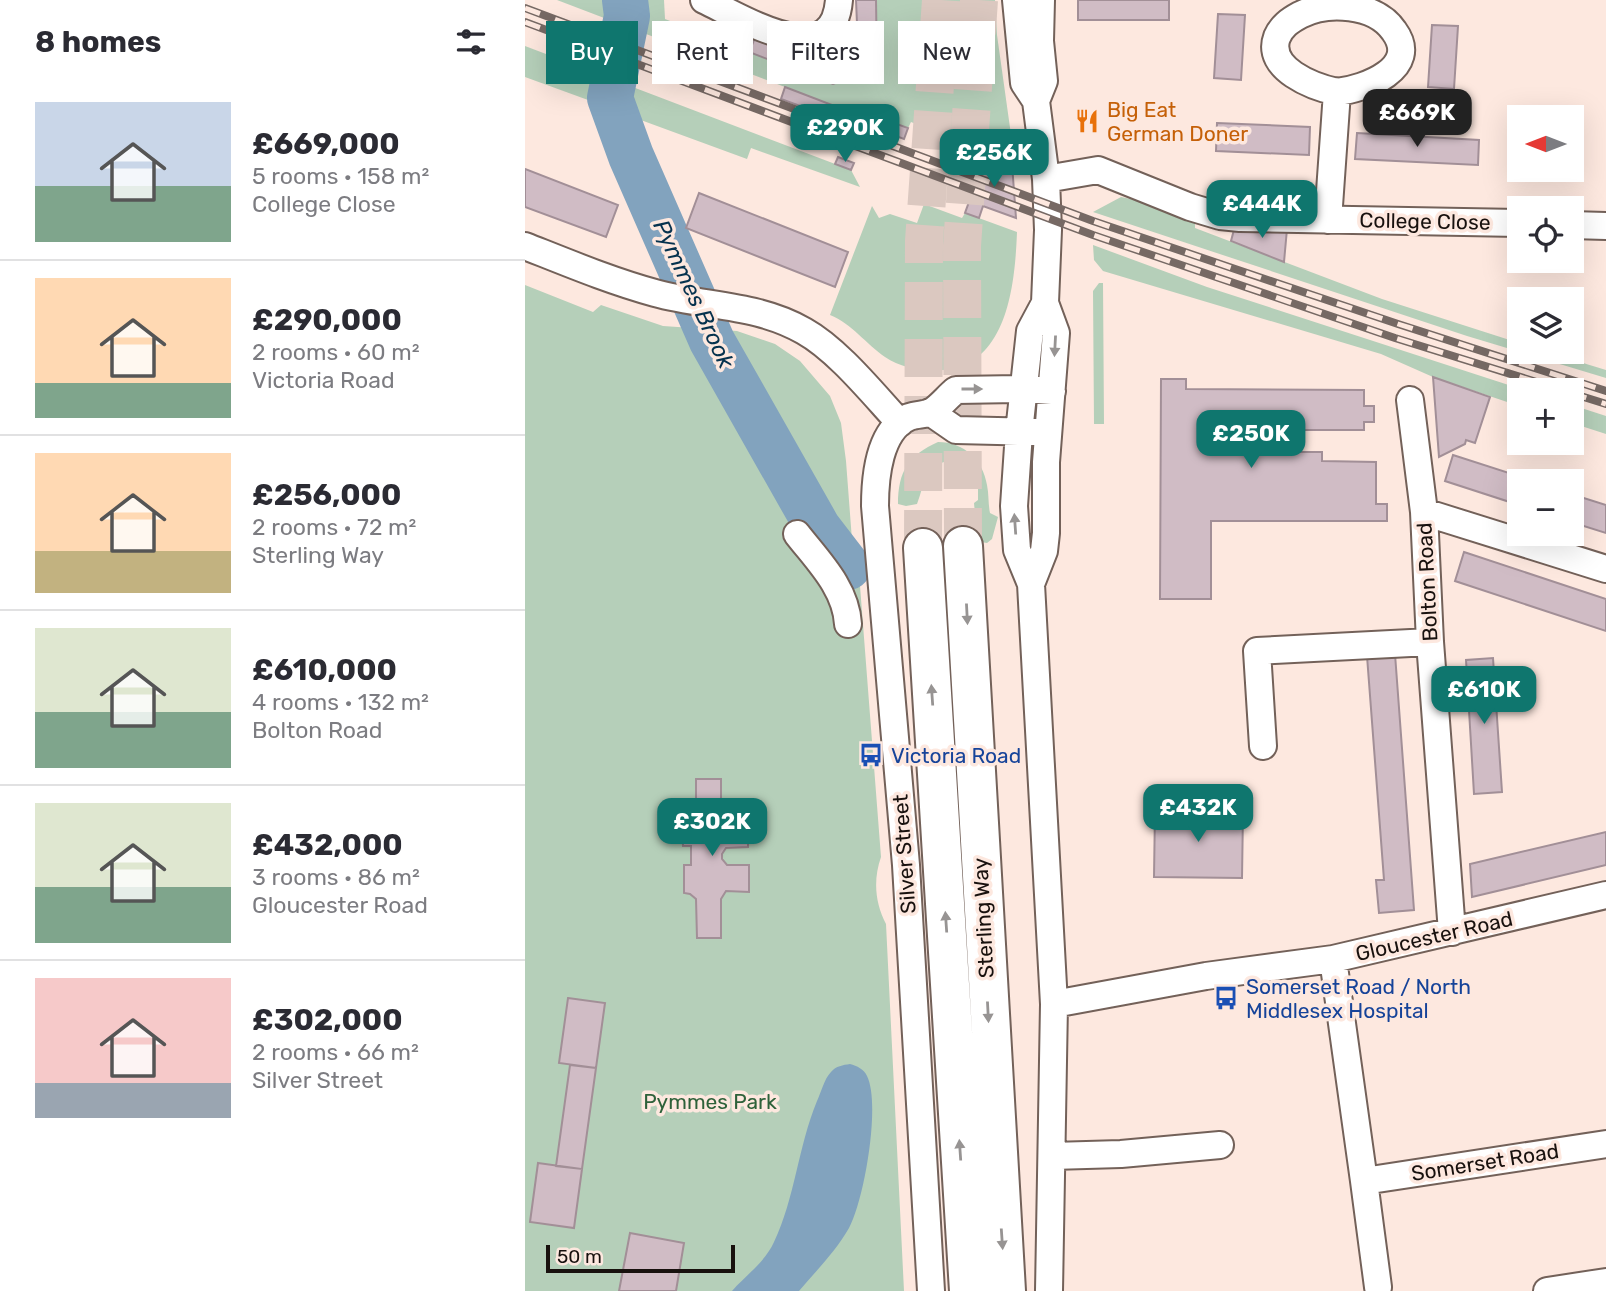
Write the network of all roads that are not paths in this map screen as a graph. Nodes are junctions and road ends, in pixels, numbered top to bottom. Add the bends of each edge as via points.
1 (704, 0) edge
2 (839, 0) edge
3 (1016, 0) edge
4 (1041, 0) edge
5 (1337, 92) junction
6 (1036, 101) junction
7 (1046, 178) junction
8 (1328, 220) junction
9 (1507, 223) edge
10 (1584, 225) edge
11 (1606, 226) edge
12 (525, 246) edge
13 (1045, 303) junction
14 (1023, 389) junction
15 (1052, 391) junction
16 (1410, 400) dead end
17 (930, 412) junction
18 (900, 423) junction
19 (1019, 432) junction
20 (1048, 432) junction
21 (1424, 512) junction
22 (797, 534) dead end
23 (963, 546) tunnel mouth
24 (923, 548) tunnel mouth
25 (1606, 569) edge
26 (1031, 584) junction
27 (848, 624) dead end
28 (1430, 642) junction
29 (1262, 746) dead end
30 (1606, 895) edge
31 (1453, 932) junction
32 (1333, 959) junction
33 (1055, 1004) junction
34 (1606, 1144) edge
35 (1220, 1145) dead end
36 (1052, 1156) junction
37 (1364, 1181) junction
38 (1602, 1285) edge
39 (1378, 1287) dead end
40 (931, 1291) edge
41 (969, 1291) edge
42 (1006, 1291) edge
43 (1049, 1291) edge
44 (1547, 1291) edge

1 - 2 street via 767,29 810,40 829,30
3 - 6 street via 1024,83
4 - 6 street via 1044,80
5 - 5 street via 1312,84 1283,66 1275,45 1283,25 1315,9 1333,7 1361,10 1387,24 1400,50 1391,71 1371,85
5 - 8 street
6 - 7 street
7 - 8 street, College Close via 1098,170 1220,216
7 - 13 street
8 - 9 street, College Close
10 - 11 street
12 - 18 street via 657,294 762,312 806,331
13 - 14 street via 1030,331
13 -> 15 street via 1056,333
14 - 15 street
17 -> 14 street via 956,390
14 - 19 street
15 - 20 street
16 - 21 street, Bolton Road
17 - 18 street
17 - 19 street via 956,430
18 - 40 street, Silver Street via 876,469 875,506 906,865
19 - 20 street
26 -> 19 street via 1017,550 1014,506
20 - 26 street via 1044,551
21 - 25 street
21 - 28 street, Bolton Road
22 - 27 street via 842,595
23 -> 42 highway, Sterling Way
41 -> 24 highway, Sterling Way
26 - 33 street
28 - 29 street via 1257,652
28 - 31 street, Bolton Road
30 - 31 street, Gloucester Road
31 - 32 street, Gloucester Road
32 - 33 street, Gloucester Road via 1206,976
32 - 37 street
33 - 36 street
34 - 37 street, Somerset Road
35 - 36 street
36 - 43 street
37 - 39 street
38 - 44 street

